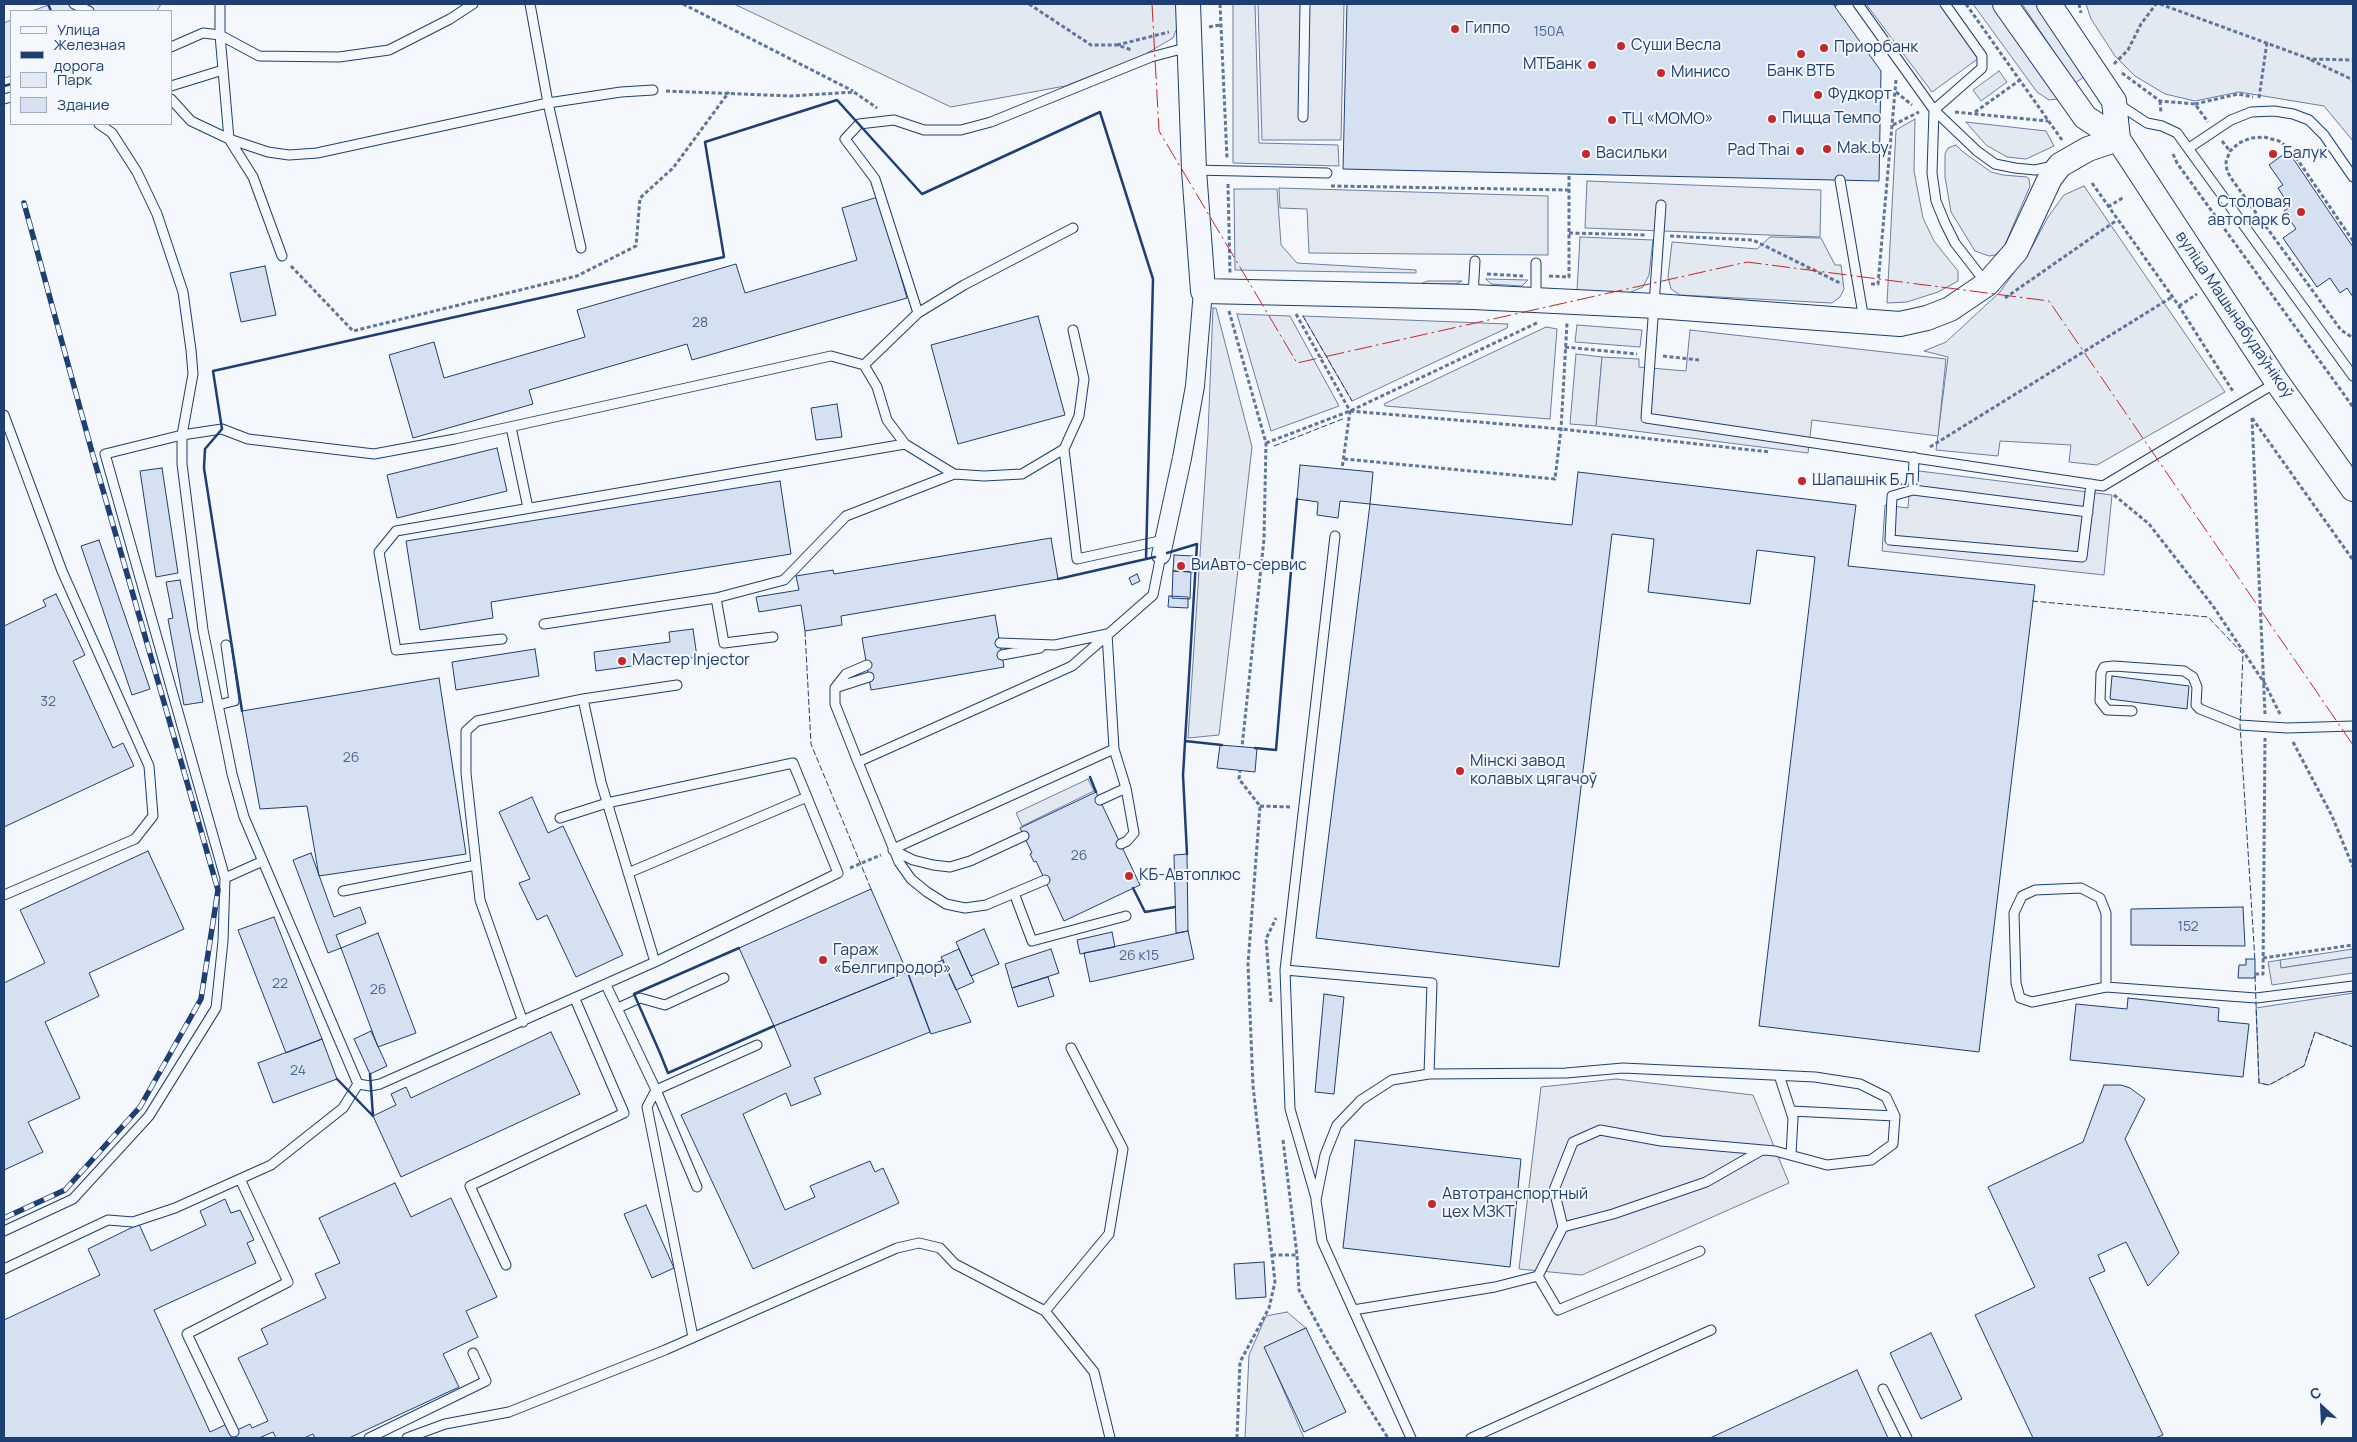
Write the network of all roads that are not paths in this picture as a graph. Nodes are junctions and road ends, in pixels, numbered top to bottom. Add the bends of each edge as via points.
1 (74, 4) edge
2 (220, 4) edge
3 (473, 4) edge
4 (530, 4) edge
5 (1188, 4) edge
6 (1305, 4) edge
7 (1858, 4) edge
8 (1945, 4) edge
9 (2006, 4) edge
10 (2049, 4) edge
11 (86, 10) edge
12 (220, 35) junction
13 (172, 47) edge
14 (1189, 47) junction
15 (223, 70) junction
16 (172, 86) edge
17 (653, 90) road end
18 (172, 100) edge
19 (2114, 101) junction
20 (548, 103) junction
21 (1934, 110) junction
22 (1304, 117) dead end
23 (100, 125) edge
24 (229, 139) junction
25 (2118, 139) junction
26 (2189, 148) junction
27 (2063, 156) junction
28 (1194, 170) junction
29 (1327, 173) dead end
30 (2353, 177) edge
31 (1840, 180) dead end
32 (2039, 202) junction
33 (1661, 204) dead end
34 (1073, 228) dead end
35 (581, 248) dead end
36 (282, 256) road end
37 (1475, 261) dead end
38 (1536, 262) dead end
39 (1987, 284) junction
40 (1203, 291) junction
41 (1473, 297) junction
42 (1656, 306) junction
43 (1540, 310) junction
44 (918, 313) junction
45 (1864, 321) junction
46 (1073, 330) dead end
47 (864, 365) junction
48 (2353, 376) edge
49 (2277, 382) junction
50 (4, 415) edge
51 (511, 427) junction
52 (182, 435) junction
53 (905, 444) junction
54 (1064, 450) junction
55 (1914, 457) junction
56 (954, 474) junction
57 (2091, 484) junction
58 (2353, 489) edge
59 (1914, 490) junction
60 (528, 508) junction
61 (2088, 512) junction
62 (1335, 536) dead end
63 (1162, 548) junction
64 (716, 598) junction
65 (544, 624) dead end
66 (1107, 634) junction
67 (772, 637) dead end
68 (502, 638) dead end
69 (1000, 643) dead end
70 (226, 645) dead end
71 (1055, 645) junction
72 (1002, 655) dead end
73 (867, 665) dead end
74 (869, 677) dead end
75 (677, 685) dead end
76 (835, 688) junction
77 (584, 699) junction
78 (218, 704) junction
79 (2132, 711) dead end
80 (2353, 726) edge
81 (1114, 749) junction
82 (858, 762) junction
83 (1126, 788) junction
84 (807, 797) junction
85 (1100, 800) dead end
86 (607, 803) junction
87 (560, 818) dead end
88 (1024, 836) dead end
89 (1121, 844) dead end
90 (893, 849) junction
91 (263, 862) junction
92 (476, 865) junction
93 (628, 873) junction
94 (225, 878) junction
95 (1045, 880) dead end
96 (344, 891) dead end
97 (1014, 893) junction
98 (4, 895) edge
99 (1126, 916) dead end
100 (655, 962) junction
101 (1284, 970) junction
102 (724, 978) dead end
103 (606, 985) junction
104 (2353, 986) edge
105 (2106, 987) junction
106 (575, 999) junction
107 (618, 1008) junction
108 (524, 1022) junction
109 (757, 1045) dead end
110 (1071, 1048) dead end
111 (1428, 1074) junction
112 (1779, 1075) junction
113 (358, 1084) junction
114 (656, 1090) junction
115 (1791, 1111) junction
116 (1895, 1116) junction
117 (1762, 1150) junction
118 (1791, 1155) junction
119 (240, 1179) junction
120 (697, 1187) dead end
121 (1316, 1200) junction
122 (1563, 1226) junction
123 (4, 1230) edge
124 (1700, 1251) dead end
125 (506, 1265) dead end
126 (4, 1269) edge
127 (1538, 1276) junction
128 (1353, 1310) junction
129 (1045, 1311) junction
130 (1711, 1330) dead end
131 (693, 1337) junction
132 (473, 1353) dead end
133 (1883, 1389) dead end
134 (234, 1432) dead end
135 (369, 1438) edge
136 (407, 1438) edge
137 (1110, 1438) edge
138 (1411, 1438) edge
139 (1471, 1438) edge
140 (1907, 1438) edge

1 - 11 lane
2 - 12 lane
3 - 12 lane via 389,50 339,57 259,56
4 - 20 lane
5 - 14 street
6 - 22 lane
7 - 21 lane
8 - 21 lane via 1982,56 1982,68
9 - 25 street, вуліца Машынабудаўнікоў via 2085,117
10 - 19 street, вуліца Машынабудаўнікоў
12 - 13 lane via 203,33
12 - 15 lane
14 - 28 street
14 - 44 lane via 1151,57 991,122 961,130 924,130 894,120 859,124 845,139 875,179
15 - 16 lane
15 - 24 lane
17 - 20 lane
18 - 24 lane via 191,121
19 - 25 street, вуліца Машынабудаўнікоў
19 - 26 lane via 2147,123 2177,133
20 - 24 lane via 317,153 289,155 268,152
20 - 35 lane
21 - 27 lane via 1996,164 2035,170
21 - 39 lane via 1931,150 1936,201 1955,243
23 - 52 lane via 112,133 137,172 157,214 183,292 193,374
24 - 36 lane via 253,177
25 - 27 street
25 - 32 street
25 - 49 street, вуліца Машынабудаўнікоў
26 - 30 lane via 2231,120 2251,112 2293,114 2309,120 2324,135
26 - 48 lane
27 - 32 street
28 - 29 lane
28 - 40 street
31 - 45 lane
32 - 39 street via 2016,252
33 - 42 lane
34 - 44 lane
37 - 41 lane
38 - 43 lane
39 - 45 street via 1950,309 1927,318 1900,324
40 - 41 street
40 - 63 street via 1195,386
41 - 43 street
42 - 43 street
42 - 45 street
42 - 55 lane via 1646,418
44 - 47 lane
46 - 54 lane via 1084,379 1079,416
47 - 51 lane via 831,356
47 - 53 lane via 877,387 887,420
49 - 57 lane via 2103,486
49 - 58 street, вуліца Машынабудаўнікоў
50 - 98 lane via 62,571 149,766 153,816 135,839
51 - 52 lane via 374,454 248,439 222,429
51 - 60 lane
52 - 78 lane via 182,464 203,630
52 - 94 lane via 105,454
53 - 56 lane
53 - 60 lane
54 - 56 lane via 1022,474
54 - 63 lane via 1077,559
55 - 57 lane
55 - 59 lane
56 - 64 lane via 846,516 784,580
57 - 61 lane
59 - 61 lane
59 - 61 lane via 1892,496 1890,540 2082,556
60 - 68 lane via 396,531 379,552 396,650
62 - 101 lane
63 - 66 lane via 1152,595
64 - 65 lane
64 - 67 lane via 724,643
66 - 71 lane
66 - 81 lane
66 - 82 lane via 1072,666
69 - 71 lane
70 - 78 lane via 234,702
71 - 72 lane
73 - 76 lane via 846,674
74 - 76 lane
75 - 77 lane
76 - 82 lane via 835,704
77 - 86 lane
77 - 92 lane via 476,721 466,731 466,773
78 - 91 lane via 244,817
79 - 80 lane via 2107,710 2100,702 2104,667 2184,671 2194,677 2196,705 2200,710 2240,726
81 - 83 lane
81 - 90 lane
82 - 90 lane
83 - 85 lane
83 - 89 lane via 1134,833
84 - 86 lane via 793,763
84 - 93 lane
84 - 100 lane via 838,873
86 - 87 lane
86 - 93 lane
88 - 90 lane via 950,867 913,860
90 - 97 lane via 910,879 946,904 965,908 986,905
91 - 94 lane
91 - 113 lane
92 - 96 lane
92 - 108 lane via 480,900
93 - 100 lane
94 - 123 lane via 216,1008 149,1116 73,1200
95 - 97 lane
97 - 99 lane via 1032,941
100 - 103 lane
101 - 111 lane via 1432,983
101 - 121 lane via 1290,1109
102 - 107 lane via 665,1005 640,998
103 - 106 lane
103 - 107 lane
104 - 105 lane via 2256,998
105 - 105 lane via 2032,1002 2020,998 2016,983 2014,913 2022,896 2035,890 2081,888 2100,898 2106,913
106 - 108 lane
106 - 125 lane via 624,1113 470,1186
107 - 114 lane
108 - 113 lane via 380,1084
109 - 114 lane
110 - 129 lane via 1123,1148 1109,1234
111 - 112 lane via 1566,1073 1623,1068
111 - 121 lane via 1392,1080 1361,1100 1336,1125
112 - 115 lane
112 - 116 lane via 1860,1084 1886,1097
113 - 119 lane via 343,1108 271,1165
114 - 120 lane
114 - 131 lane via 647,1107
115 - 116 lane
115 - 118 lane
116 - 118 lane via 1893,1144 1871,1160 1827,1165
117 - 118 lane
117 - 122 lane via 1706,1182 1612,1214
117 - 122 lane via 1661,1141 1600,1130 1573,1142 1554,1190
119 - 126 lane via 175,1208 133,1222 108,1220
119 - 134 lane via 288,1282 187,1334
121 - 128 lane via 1322,1241
122 - 127 lane
124 - 127 lane via 1558,1310
127 - 128 lane via 1495,1288
128 - 138 lane
129 - 131 lane via 955,1264 940,1248 919,1243 897,1248
129 - 137 lane via 1094,1372
130 - 139 lane
131 - 136 lane via 509,1412 445,1424
132 - 135 lane via 486,1381
133 - 140 lane

